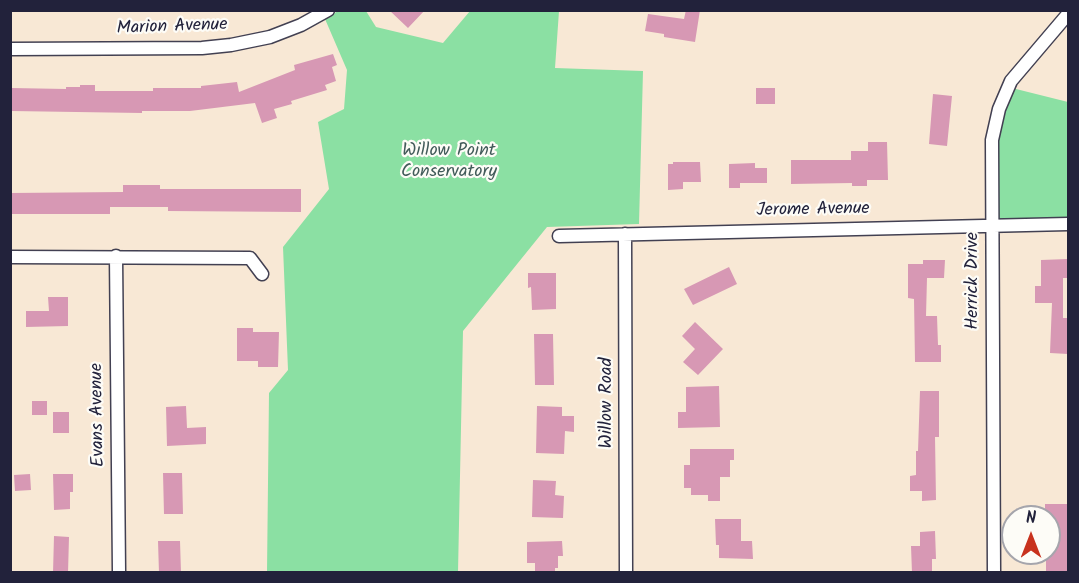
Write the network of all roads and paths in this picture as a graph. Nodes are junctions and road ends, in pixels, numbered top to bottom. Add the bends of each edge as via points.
1 (328, 10) edge
2 (1068, 14) edge
3 (10, 50) edge
4 (1068, 224) edge
5 (992, 225) junction
6 (625, 234) junction
7 (559, 236) dead end
8 (116, 256) junction
9 (10, 257) edge
10 (262, 274) dead end
11 (119, 573) edge
12 (626, 573) edge
13 (994, 573) edge

1 - 3 street, Marion Avenue via 270,37 231,45
2 - 5 street, Herrick Drive via 1021,68 999,109 991,151
4 - 5 street, Jerome Avenue
5 - 6 street, Jerome Avenue
5 - 13 street, Herrick Drive
6 - 7 street, Jerome Avenue
6 - 12 street, Willow Road
8 - 9 street
8 - 10 street via 250,258
8 - 11 street, Evans Avenue

